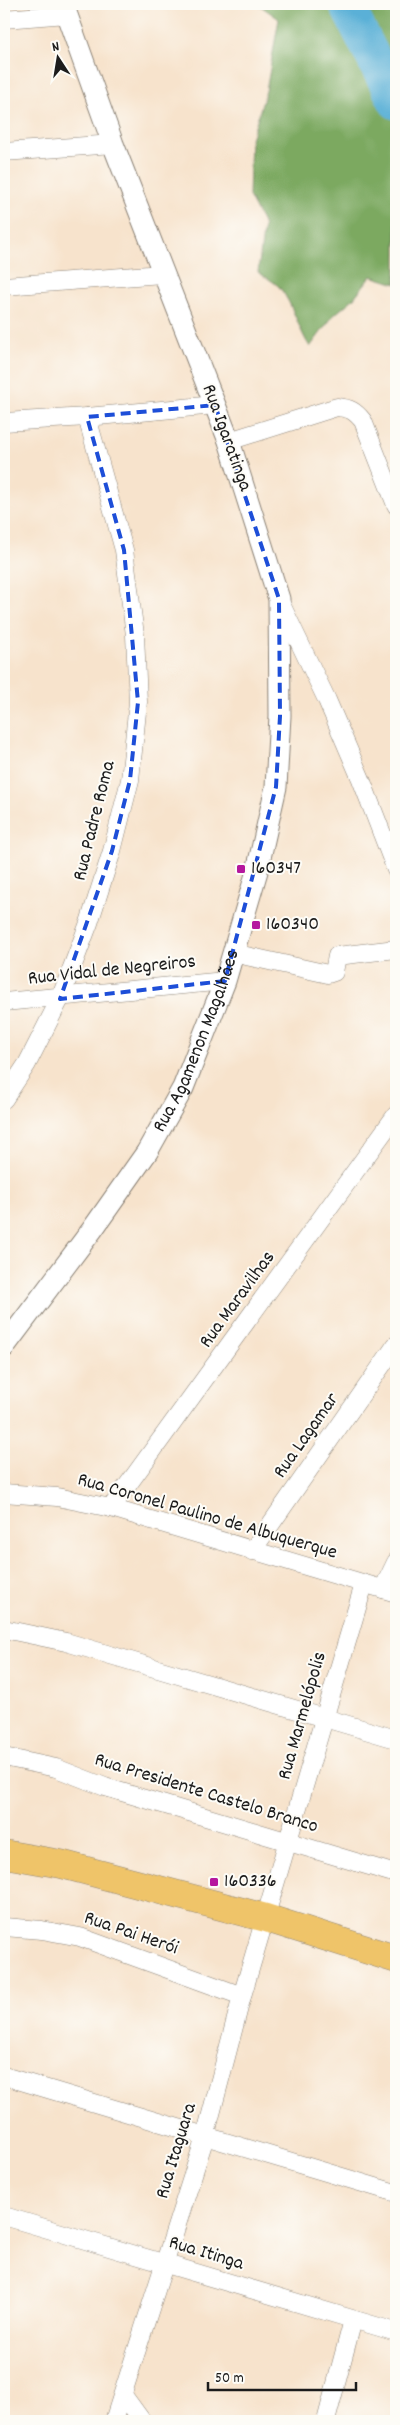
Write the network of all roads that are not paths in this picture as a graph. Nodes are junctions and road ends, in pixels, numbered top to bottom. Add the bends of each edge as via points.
1 (65, 9) edge
2 (4, 18) edge
3 (113, 144) junction
4 (4, 152) edge
5 (162, 274) junction
6 (4, 286) edge
7 (215, 405) junction
8 (87, 417) junction
9 (4, 422) edge
10 (229, 441) junction
11 (396, 505) edge
12 (279, 600) junction
13 (396, 870) edge
14 (396, 949) edge
15 (233, 953) junction
16 (225, 981) junction
17 (60, 998) junction
18 (4, 1002) edge
19 (4, 1099) edge
20 (396, 1115) edge
21 (396, 1345) edge
22 (4, 1347) edge
23 (4, 1493) edge
24 (111, 1508) junction
25 (252, 1551) junction
26 (396, 1562) edge
27 (364, 1584) junction
28 (390, 1591) edge
29 (4, 1628) edge
30 (323, 1718) junction
31 (396, 1739) edge
32 (4, 1757) edge
33 (288, 1842) junction
34 (4, 1854) edge
35 (396, 1874) edge
36 (266, 1918) junction
37 (4, 1927) edge
38 (396, 1959) edge
39 (242, 1996) junction
40 (4, 2076) edge
41 (205, 2137) junction
42 (396, 2193) edge
43 (4, 2216) edge
44 (165, 2264) junction
45 (353, 2320) junction
46 (396, 2332) edge
47 (123, 2395) junction
48 (114, 2421) edge
49 (142, 2421) edge
50 (326, 2421) edge

1 - 2 street
1 - 3 street, Rua Igaratinga
3 - 4 street
3 - 5 street, Rua Igaratinga
5 - 6 street
5 - 7 street, Rua Igaratinga
7 - 8 street
7 - 10 street, Rua Igaratinga
8 - 9 street
8 - 17 street, Rua Padre Roma via 124,550 138,702 130,780 112,851
10 - 11 street via 337,408 347,408 356,412 363,421
10 - 12 street, Rua Igaratinga
12 - 13 street, Rua Igaratinga via 331,709
12 - 15 street, Rua Agamenon Magalhães via 280,716 276,786 257,871
14 - 15 street via 337,956 334,972 328,974
15 - 16 street, Rua Agamenon Magalhães
16 - 17 street, Rua Vidal de Negreiros
16 - 22 street, Rua Agamenon Magalhães via 183,1088 147,1152
17 - 18 street, Rua Vidal de Negreiros
17 - 19 street, Rua Padre Roma via 27,1064
20 - 24 street, Rua Maravilhas
21 - 25 street, Rua Lagamar
23 - 24 street, Rua Coronel Paulino de Albuquerque via 57,1497
24 - 25 street, Rua Coronel Paulino de Albuquerque
25 - 27 street, Rua Coronel Paulino de Albuquerque
26 - 28 street
27 - 28 street, Rua Coronel Paulino de Albuquerque
27 - 30 street, Rua Marmelópolis
29 - 30 street via 66,1642
30 - 31 street
30 - 33 street, Rua Marmelópolis
32 - 33 street, Rua Presidente Castelo Branco via 56,1768 105,1787
33 - 35 street, Rua Presidente Castelo Branco
33 - 36 street, Rua Marmelópolis
34 - 36 main road via 61,1864
36 - 38 main road
36 - 39 street, Rua Itaguara
37 - 39 street, Rua Pai Herói via 80,1937
39 - 41 street, Rua Itaguara
40 - 41 street
41 - 42 street
41 - 44 street, Rua Itaguara
43 - 44 street, Rua Itinga
44 - 45 street, Rua Itinga
44 - 47 street, Rua Itaguara
45 - 46 street, Rua Itinga
45 - 50 street
47 - 48 street, Rua Itaguara
47 - 49 street

